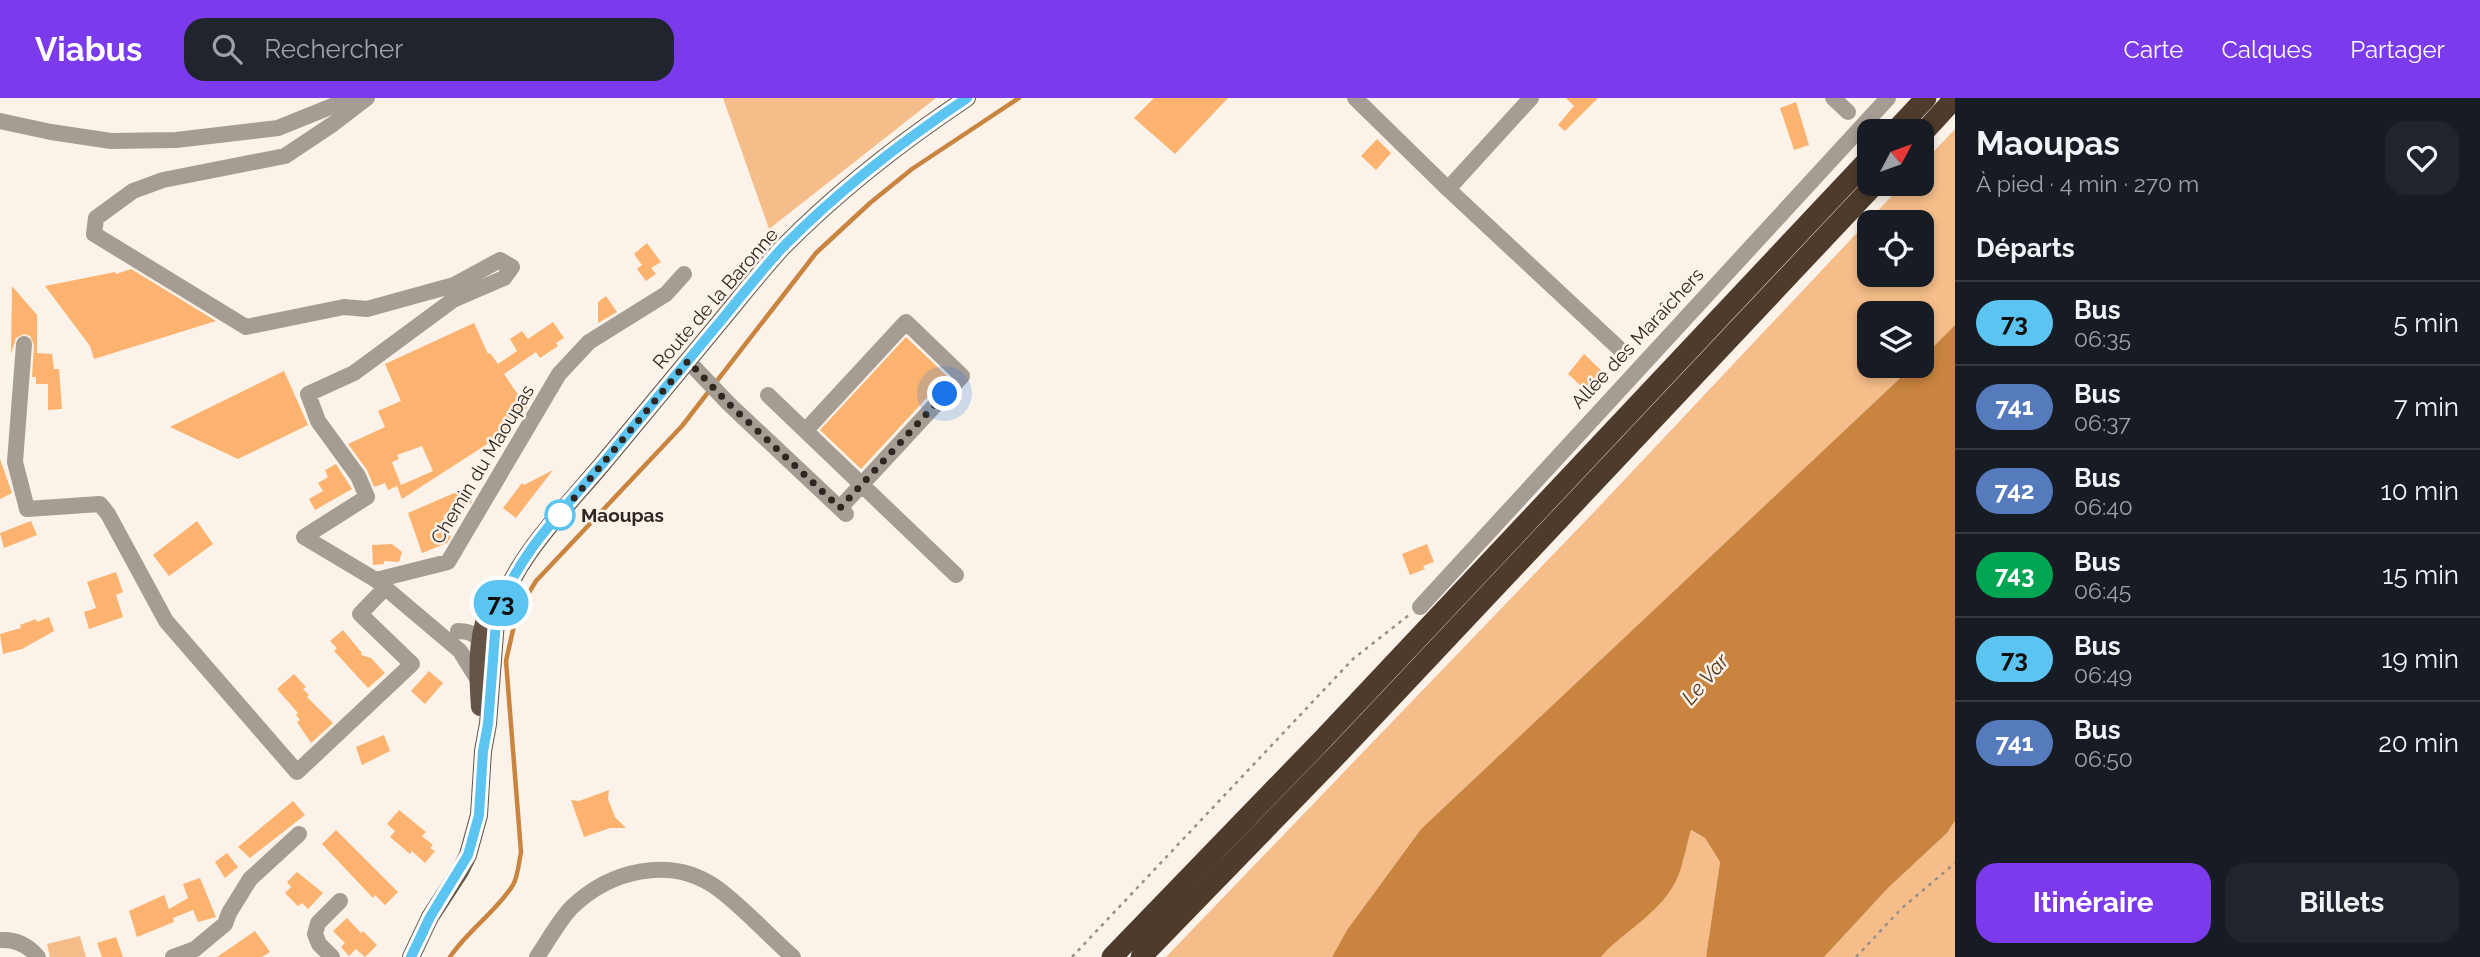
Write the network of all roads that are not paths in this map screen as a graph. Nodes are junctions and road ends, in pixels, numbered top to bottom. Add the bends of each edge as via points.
1 (352, 98) edge
2 (367, 98) edge
3 (967, 98) edge
4 (1355, 98) edge
5 (1531, 98) edge
6 (1833, 98) edge
7 (1888, 98) edge
8 (1926, 98) edge
9 (1955, 98) edge
10 (1848, 113) dead end
11 (1906, 119) edge
12 (0, 121) edge
13 (1934, 121) edge
14 (1857, 172) edge
15 (1448, 189) junction
16 (1864, 196) edge
17 (684, 274) dead end
18 (24, 344) dead end
19 (1624, 353) dead end
20 (688, 361) junction
21 (768, 395) dead end
22 (806, 430) junction
23 (862, 484) junction
24 (526, 558) junction
25 (956, 575) dead end
26 (380, 584) junction
27 (1420, 607) road end
28 (486, 610) junction
29 (433, 628) junction
30 (495, 630) junction
31 (458, 631) junction
32 (480, 642) junction
33 (460, 651) junction
34 (484, 685) junction
35 (299, 834) dead end
36 (340, 901) dead end
37 (0, 940) edge
38 (38, 957) edge
39 (173, 957) edge
40 (332, 957) edge
41 (411, 957) edge
42 (537, 957) edge
43 (793, 957) edge
44 (1112, 957) edge
45 (1141, 957) edge

1 - 12 street via 278,128 176,140 111,141
2 - 26 street via 285,156 163,180 133,191 96,218 94,234 246,327 344,307 367,309 454,285 500,260 512,267 504,278 453,300 354,373 308,394 318,421 358,476 367,497 304,537
3 - 20 main road, Route de la Baronne via 827,206 781,250
4 - 15 street
5 - 15 street
6 - 10 street
7 - 27 street, Allée des Maraîchers
8 - 11 highway
9 - 13 highway
14 - 44 highway
15 - 19 street
16 - 45 highway
17 - 26 street, Chemin du Maoupas via 666,294 589,342 559,374 448,562
18 - 26 street via 15,462 27,509 100,504 166,621 297,772 412,664 360,614
20 - 23 street via 844,512
20 - 24 main road, Route de la Baronne
21 - 22 street
22 - 23 street
22 - 23 street via 906,322 962,376
23 - 25 street
24 - 28 main road, Route de la Baronne via 498,587
24 - 30 main road, Route de la Baronne via 506,592
26 - 29 street
28 - 31 street
28 - 32 main road, Route de la Baronne
29 - 31 street
29 - 33 street
30 - 32 street
30 - 34 main road, Route de la Baronne
31 - 32 street via 471,633
32 - 33 street
32 - 34 main road, Route de la Baronne
33 - 34 street
34 - 41 main road, Route de la Baronne via 488,724 479,815 468,855
35 - 39 street via 250,879 225,924 195,949
36 - 40 street via 318,923 315,934
37 - 38 street via 22,943
42 - 43 street via 569,910 591,890 623,875 656,869 691,874 718,889

